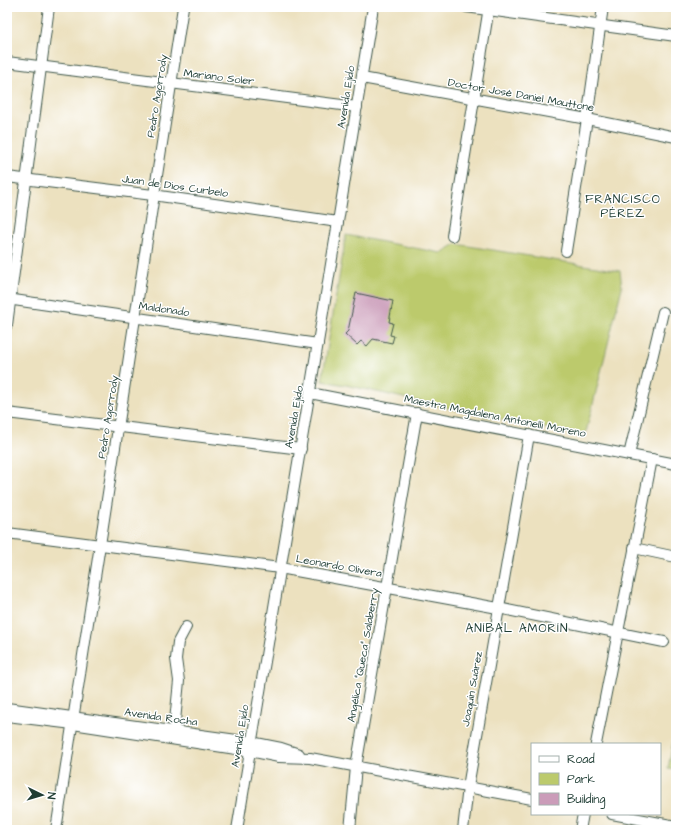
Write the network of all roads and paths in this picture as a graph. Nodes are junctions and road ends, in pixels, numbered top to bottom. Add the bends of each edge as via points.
1 (49, 7) edge
2 (183, 7) edge
3 (372, 7) edge
4 (466, 7) edge
5 (603, 7) edge
6 (489, 9) edge
7 (600, 26) junction
8 (676, 36) edge
9 (7, 62) edge
10 (42, 67) junction
11 (362, 78) junction
12 (171, 84) junction
13 (475, 98) junction
14 (357, 107) junction
15 (587, 119) junction
16 (676, 137) edge
17 (7, 177) edge
18 (27, 179) junction
19 (153, 195) junction
20 (338, 222) junction
21 (452, 236) dead end
22 (566, 250) dead end
23 (9, 299) edge
24 (663, 312) dead end
25 (135, 317) junction
26 (7, 325) edge
27 (318, 344) junction
28 (310, 392) junction
29 (7, 413) edge
30 (417, 413) junction
31 (118, 427) junction
32 (529, 435) junction
33 (301, 448) junction
34 (629, 455) junction
35 (652, 459) junction
36 (676, 464) edge
37 (7, 533) edge
38 (100, 544) junction
39 (634, 548) junction
40 (676, 557) edge
41 (280, 568) junction
42 (387, 587) junction
43 (498, 608) junction
44 (186, 627) dead end
45 (617, 632) junction
46 (664, 642) dead end
47 (7, 708) edge
48 (7, 716) edge
49 (74, 721) junction
50 (174, 732) junction
51 (596, 743) edge
52 (250, 747) junction
53 (356, 767) junction
54 (468, 787) junction
55 (531, 799) edge
56 (583, 815) edge
57 (617, 815) edge
58 (676, 826) edge
59 (56, 830) edge
60 (237, 830) edge
61 (350, 830) edge
62 (463, 830) edge
63 (580, 830) edge

1 - 10 street
2 - 12 street, Pedro Agorrody
3 - 11 street, Avenida Ejido
4 - 6 street
5 - 7 street
6 - 7 street
6 - 13 street
7 - 8 street
7 - 15 street
9 - 10 street, Mariano Soler
10 - 12 street, Mariano Soler
10 - 18 street
11 - 13 street, Doctor José Daniel Mauttone
11 - 14 street, Avenida Ejido
12 - 14 street, Mariano Soler
12 - 19 street, Pedro Agorrody
13 - 15 street, Doctor José Daniel Mauttone
13 - 21 street
14 - 20 street, Avenida Ejido
15 - 16 street, Doctor José Daniel Mauttone
15 - 22 street
17 - 18 street, Juan de Dios Curbelo
18 - 19 street, Juan de Dios Curbelo
18 - 23 street
19 - 20 street, Juan de Dios Curbelo
19 - 25 street, Pedro Agorrody
20 - 27 street, Avenida Ejido
23 - 25 street, Maldonado
23 - 26 street
24 - 34 street
25 - 27 street, Maldonado
25 - 31 street, Pedro Agorrody
27 - 28 street, Avenida Ejido
28 - 30 street, Maestra Magdalena Antonelli Moreno
28 - 33 street, Avenida Ejido
29 - 31 street
30 - 32 street, Maestra Magdalena Antonelli Moreno
30 - 42 street, Angélica "Queca" Salaberry
31 - 33 street
31 - 38 street, Pedro Agorrody
32 - 34 street, Maestra Magdalena Antonelli Moreno
32 - 43 street, Joaquín Suárez
33 - 41 street, Avenida Ejido
34 - 35 street, Maestra Magdalena Antonelli Moreno
35 - 36 street, Maestra Magdalena Antonelli Moreno
35 - 39 street
37 - 38 street, Leonardo Olivera
38 - 41 street, Leonardo Olivera
38 - 49 street, Pedro Agorrody
39 - 40 street
39 - 45 street
41 - 42 street, Leonardo Olivera
41 - 52 street, Avenida Ejido
42 - 43 street, Leonardo Olivera
42 - 53 street, Angélica "Queca" Salaberry
43 - 45 street, Leonardo Olivera
43 - 54 street, Joaquín Suárez
44 - 50 street via 178,642 176,659 179,681
45 - 46 street, Leonardo Olivera
45 - 51 street
47 - 49 street, Avenida Rocha
48 - 49 street, Avenida Rocha
49 - 50 street, Avenida Rocha
49 - 52 street, Avenida Rocha
49 - 59 street, Pedro Agorrody
50 - 52 street, Avenida Rocha
52 - 53 street, Avenida Rocha via 281,748 310,758
52 - 60 street, Avenida Ejido
53 - 54 street, Avenida Rocha
53 - 61 street, Angélica "Queca" Salaberry
54 - 55 street, Avenida Rocha
54 - 62 street, Joaquín Suárez
56 - 63 street
57 - 58 street

